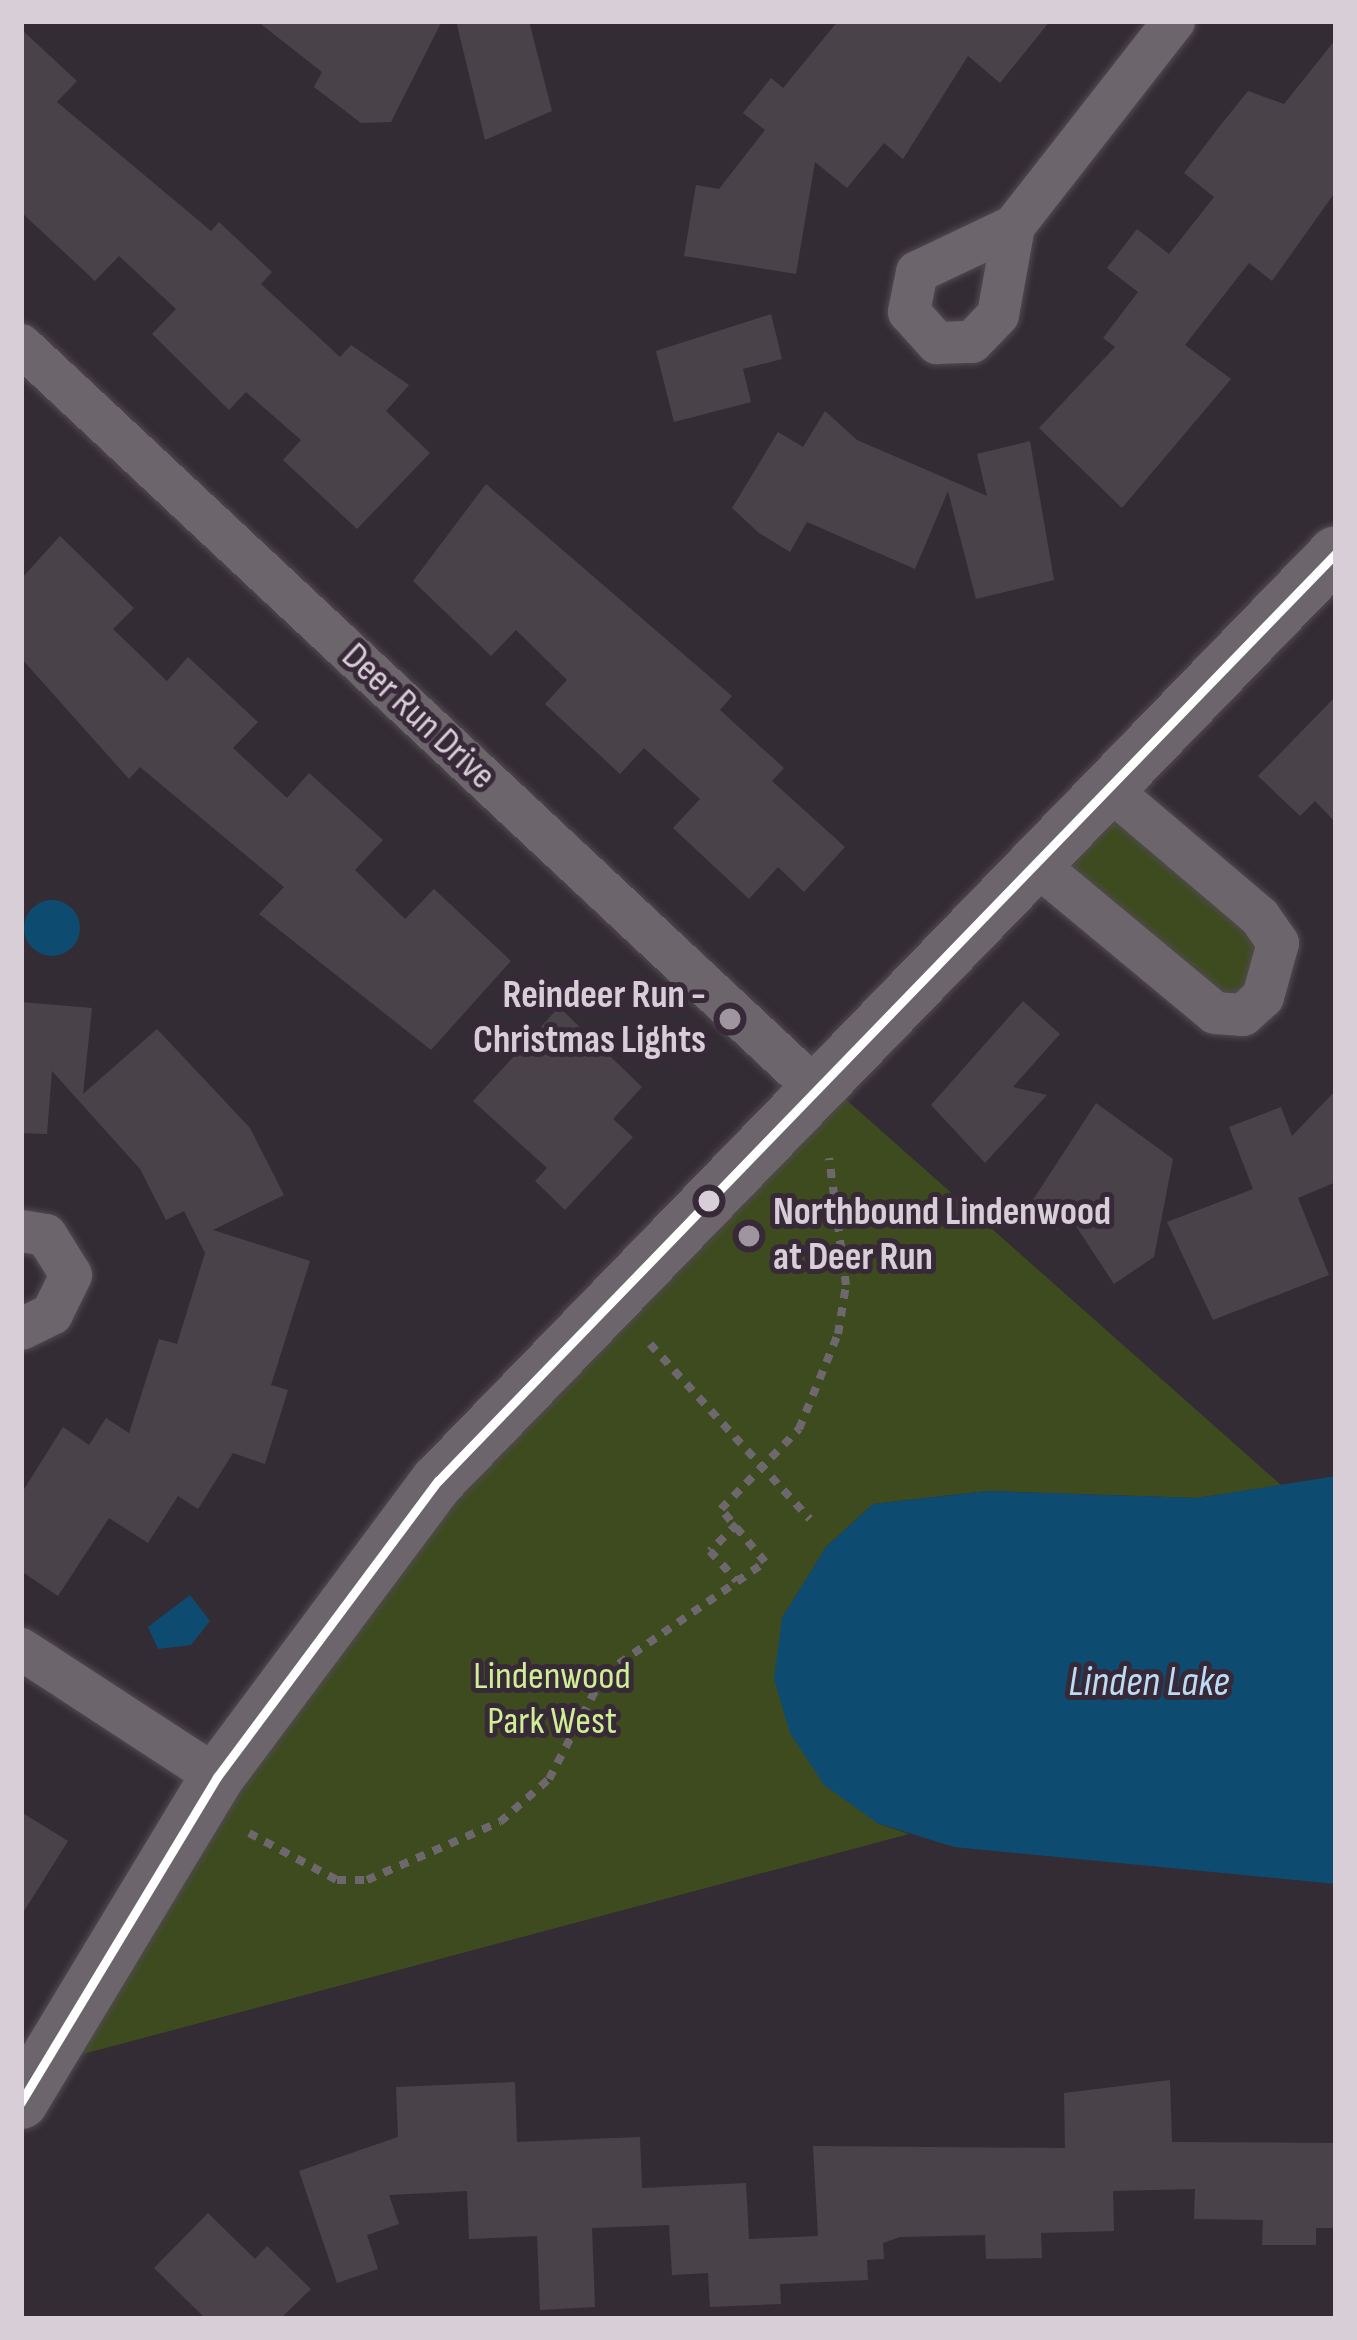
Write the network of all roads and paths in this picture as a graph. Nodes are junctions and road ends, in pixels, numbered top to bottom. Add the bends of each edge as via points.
1 (1174, 21) edge
2 (1014, 226) dead end
3 (21, 345) edge
4 (1336, 553) edge
5 (1110, 790) junction
6 (1037, 865) junction
7 (816, 1089) junction
8 (830, 1158) dead end
9 (21, 1231) edge
10 (21, 1329) edge
11 (650, 1344) dead end
12 (763, 1468) junction
13 (810, 1520) dead end
14 (737, 1524) junction
15 (737, 1581) junction
16 (21, 1649) edge
17 (217, 1777) junction
18 (249, 1833) dead end
19 (21, 2102) edge

1 - 2 street
3 - 7 street, Deer Run Drive
4 - 5 street
5 - 6 street
5 - 6 street via 1260,917 1279,943 1263,997 1243,1015 1202,1005
6 - 7 street
7 - 17 street via 438,1481
8 - 12 path via 846,1286 838,1334 799,1429
9 - 10 street via 46,1234 71,1275 52,1314
11 - 12 path
12 - 13 path
12 - 14 path via 722,1509
14 - 15 path via 710,1550
14 - 15 path via 765,1562
15 - 18 path via 604,1674 549,1780 500,1822 367,1880 337,1880
16 - 17 street
17 - 19 street

